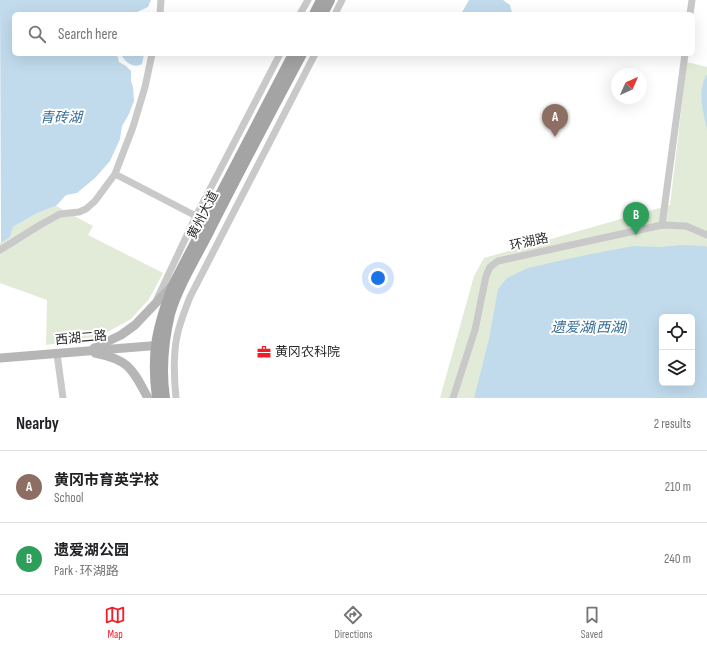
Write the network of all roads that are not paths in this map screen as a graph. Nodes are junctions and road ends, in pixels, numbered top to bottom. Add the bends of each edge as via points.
1 (161, 0) edge
2 (308, 0) edge
3 (321, 0) edge
4 (330, 0) edge
5 (342, 0) edge
6 (692, 0) edge
7 (160, 12) edge
8 (301, 12) edge
9 (315, 12) edge
10 (324, 12) edge
11 (336, 12) edge
12 (690, 12) edge
13 (152, 56) edge
14 (279, 56) edge
15 (292, 56) edge
16 (301, 56) edge
17 (314, 56) edge
18 (685, 56) edge
19 (115, 174) junction
20 (196, 216) junction
21 (662, 225) junction
22 (707, 235) edge
23 (0, 250) edge
24 (173, 285) junction
25 (155, 304) junction
26 (160, 345) junction
27 (86, 351) junction
28 (57, 354) junction
29 (0, 358) edge
30 (141, 385) junction
31 (62, 398) edge
32 (144, 398) edge
33 (148, 398) edge
34 (157, 398) edge
35 (165, 398) edge
36 (176, 398) edge
37 (454, 398) edge

1 - 7 street
2 - 8 street
3 - 9 main road
4 - 10 main road
5 - 11 street
6 - 12 street
13 - 19 street via 134,127
14 - 20 street
15 - 24 main road, 黄州大道
16 - 26 main road, 黄州大道 via 186,277
17 - 36 street via 190,297 176,341
18 - 21 street
19 - 20 street
19 - 23 street via 86,209 60,214
20 - 25 street
21 - 22 street, 环湖路 via 686,226
21 - 37 street, 环湖路 via 498,261 490,267 475,330
24 - 25 main road
24 - 26 main road, 黄州大道 via 163,311
25 - 27 main road via 135,325 121,335
26 - 27 main road, 西湖二路
26 - 34 main road, 黄州大道 via 154,360
26 - 35 main road, 黄州大道 via 164,362
27 - 28 main road, 西湖二路
27 - 30 main road via 110,356 123,362 132,370
28 - 29 main road, 西湖二路
28 - 31 street
30 - 32 street
30 - 33 main road

